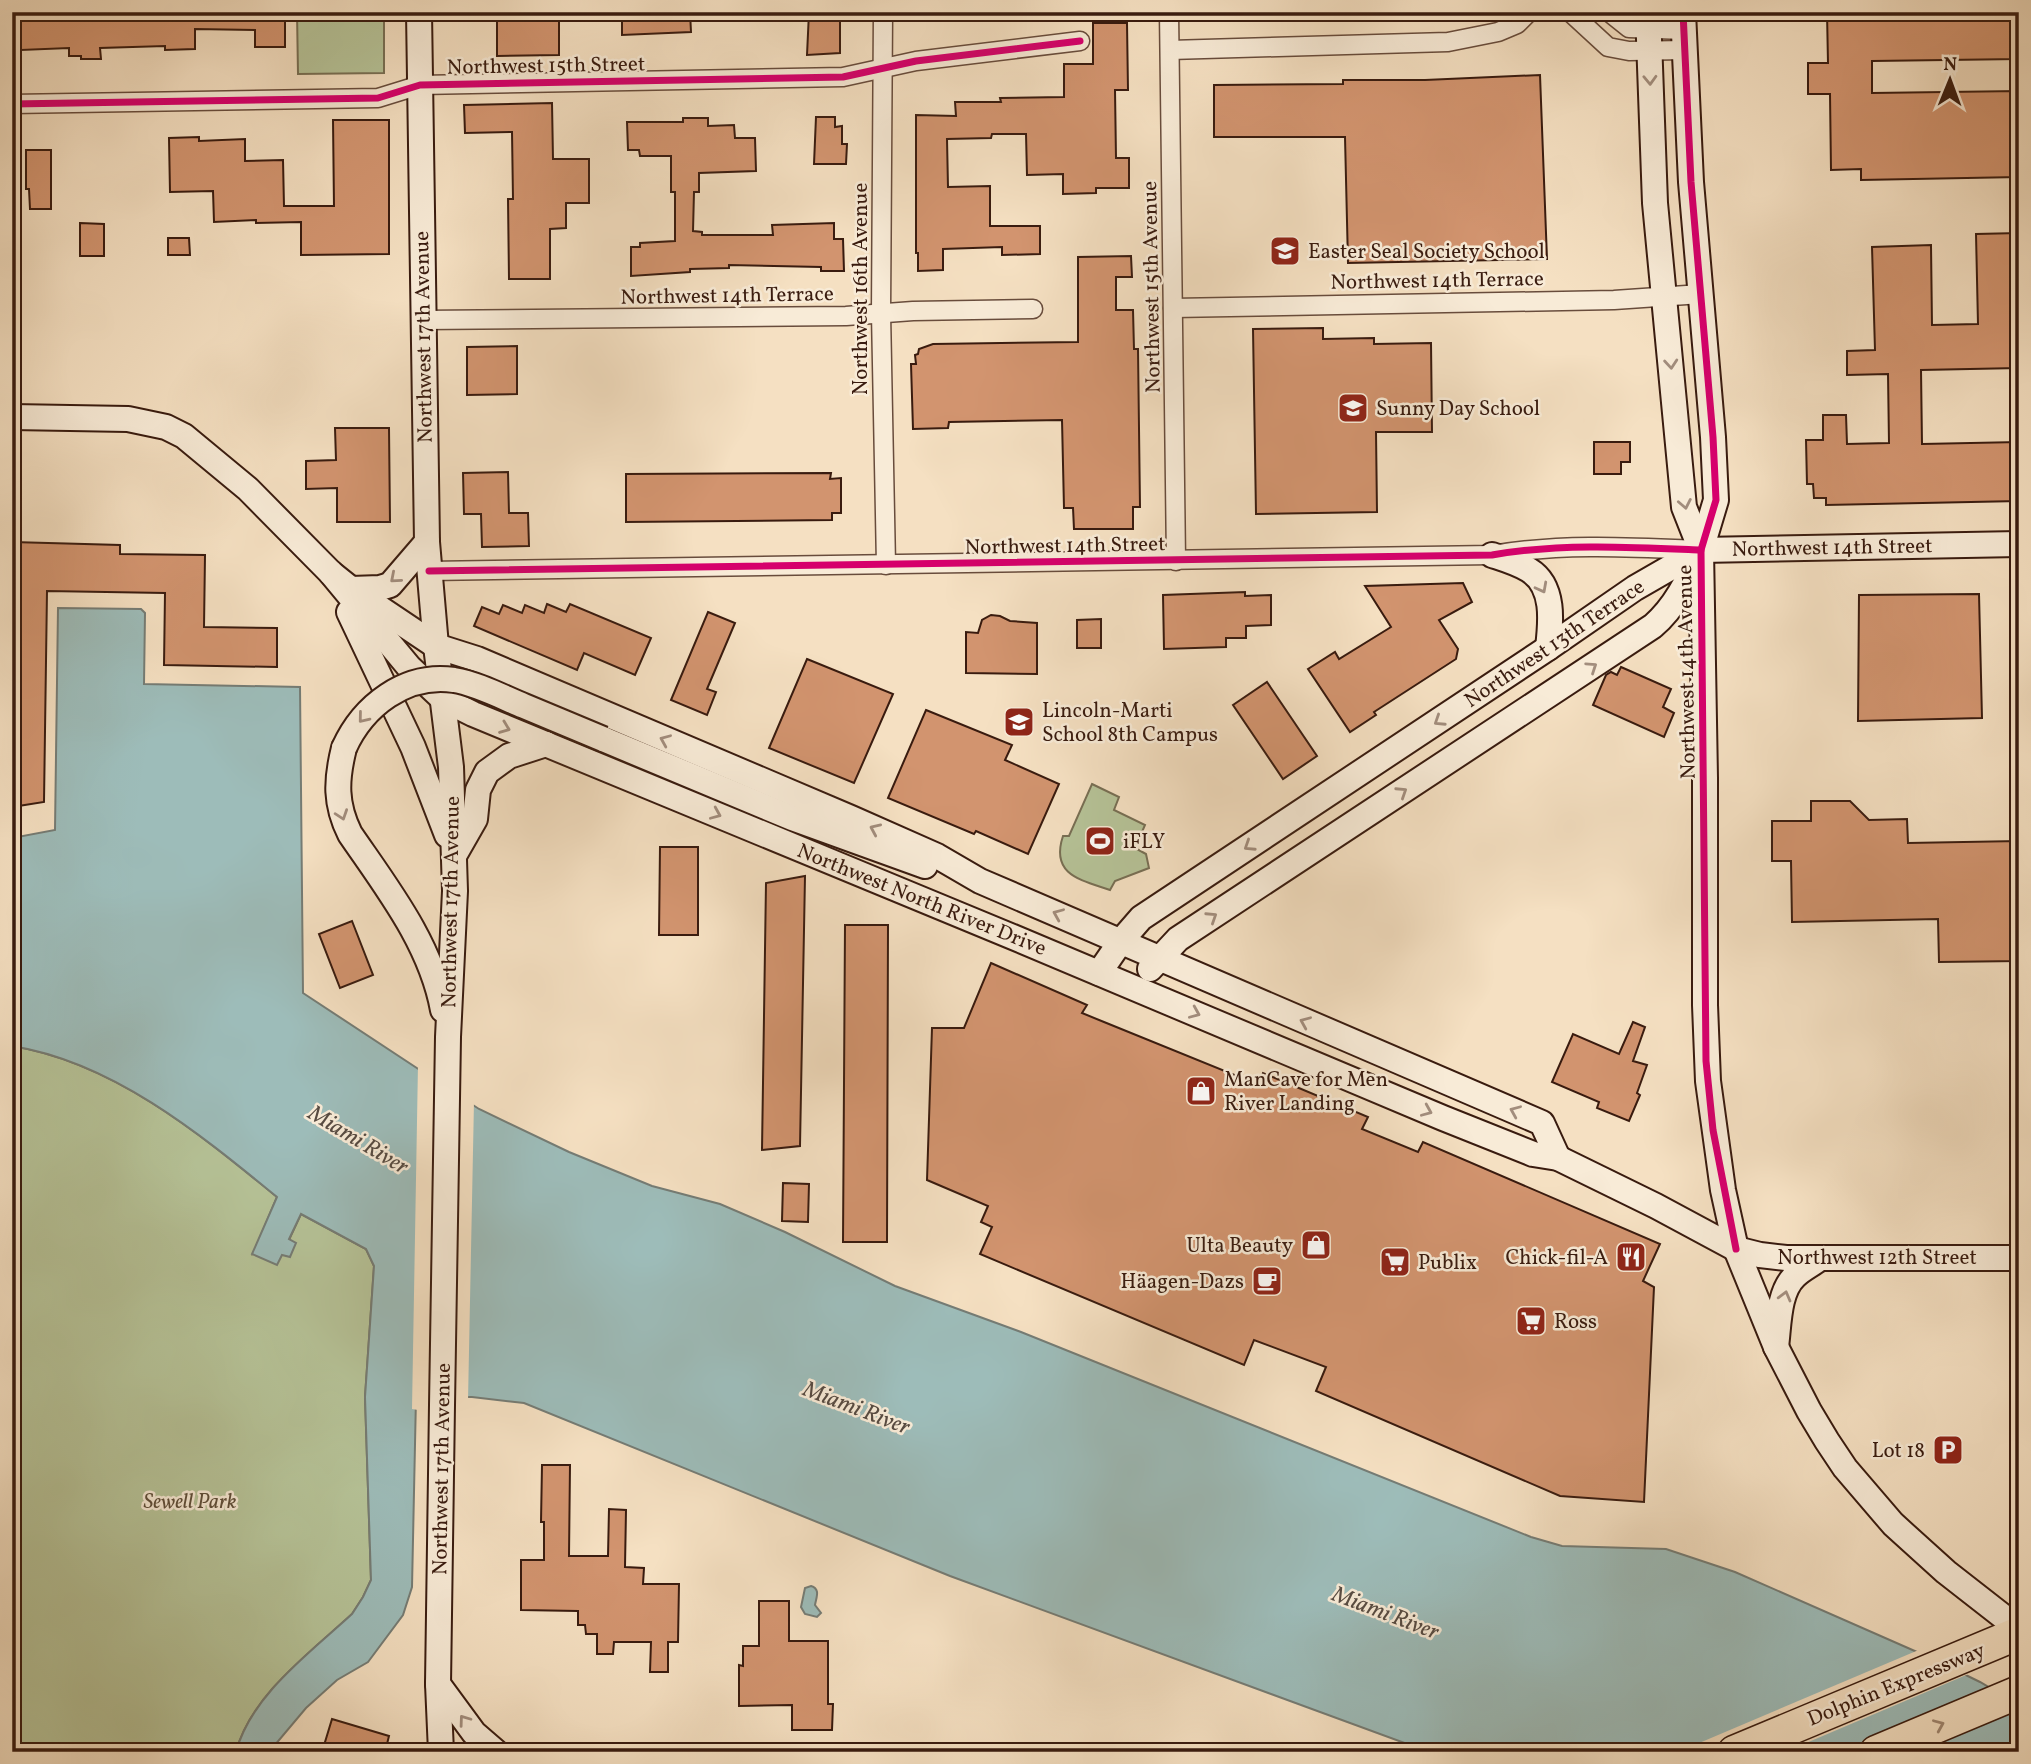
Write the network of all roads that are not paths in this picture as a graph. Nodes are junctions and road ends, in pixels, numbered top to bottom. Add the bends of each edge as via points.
1 (419, 12) edge
2 (883, 12) edge
3 (1169, 12) edge
4 (1529, 12) edge
5 (1570, 12) edge
6 (1609, 12) edge
7 (1649, 31) edge
8 (1684, 31) edge
9 (1080, 41) dead end
10 (1170, 50) junction
11 (882, 69) junction
12 (420, 85) junction
13 (12, 104) edge
14 (1701, 294) junction
15 (1665, 296) junction
16 (1173, 308) junction
17 (1033, 309) dead end
18 (881, 313) junction
19 (422, 320) junction
20 (12, 417) edge
21 (427, 542) junction
22 (2019, 544) edge
23 (1701, 550) junction
24 (1492, 555) junction
25 (1176, 561) junction
26 (886, 565) junction
27 (429, 571) junction
28 (331, 573) junction
29 (351, 589) junction
30 (436, 646) junction
31 (1548, 648) junction
32 (443, 699) junction
33 (546, 744) junction
34 (454, 855) junction
35 (980, 881) junction
36 (1121, 941) junction
37 (1159, 959) junction
38 (1099, 973) junction
39 (1132, 987) junction
40 (448, 1037) junction
41 (1558, 1158) junction
42 (1736, 1249) junction
43 (2019, 1258) edge
44 (1819, 1259) junction
45 (1776, 1347) junction
46 (2019, 1631) edge
47 (438, 1684) junction
48 (2019, 1692) edge
49 (441, 1752) edge
50 (496, 1752) edge
51 (1734, 1752) edge
52 (1876, 1752) edge

1 - 12 main road, Northwest 17th Avenue
2 - 11 street, Northwest 16th Avenue
3 - 10 street, Northwest 15th Avenue
4 - 10 street via 1497,33 1448,42
5 - 7 street via 1608,47 1629,51
6 - 7 street via 1629,28
7 - 8 street
7 -> 15 main road, Northwest 14th Avenue via 1653,170
8 - 14 main road, Northwest 14th Avenue
9 - 11 street, Northwest 15th Street via 956,55
10 - 16 street, Northwest 15th Avenue
11 - 12 street, Northwest 15th Street via 843,77
11 - 18 street, Northwest 16th Avenue
12 - 13 street, Northwest 15th Street via 378,98
12 - 19 main road, Northwest 17th Avenue
14 - 15 street, Northwest 14th Terrace
14 - 23 main road, Northwest 14th Avenue via 1716,500
15 - 16 street, Northwest 14th Terrace
15 -> 23 main road, Northwest 14th Avenue via 1684,507
16 - 25 street, Northwest 15th Avenue
17 - 18 street, Northwest 14th Terrace
18 - 19 street, Northwest 14th Terrace
18 - 26 street, Northwest 16th Avenue
19 - 21 main road, Northwest 17th Avenue
20 - 28 main road, Northwest North River Drive via 128,419 166,427 184,436 248,489
21 - 27 main road, Northwest 17th Avenue
21 -> 29 main road via 390,585
22 - 23 main road, Northwest 14th Street
23 - 24 street, Northwest 14th Street via 1528,549
23 - 31 main road, Northwest 13th Terrace via 1635,587
37 -> 23 main road, Northwest 13th Terrace via 1178,939 1653,626 1682,591
23 - 42 main road, Northwest 14th Avenue via 1706,1061 1713,1130
24 - 25 street, Northwest 14th Street
24 -> 31 main road via 1531,571 1543,587 1551,612
25 - 26 street, Northwest 14th Street
26 - 27 street, Northwest 14th Street
27 - 30 main road, Northwest 17th Avenue
28 - 29 main road, Northwest North River Drive
28 - 32 main road, Northwest North River Drive via 382,636
28 - 34 main road via 408,736
29 - 30 main road, Northwest North River Drive
30 - 32 main road, Northwest 17th Avenue
35 -> 30 main road, Northwest North River Drive via 937,856 851,818 477,659
31 -> 36 main road, Northwest 13th Terrace via 1141,918
32 -> 33 main road, Northwest North River Drive
32 - 34 main road, Northwest 17th Avenue
33 - 34 main road via 509,756 486,772 478,790 475,819
33 -> 38 main road, Northwest North River Drive
34 - 40 main road, Northwest 17th Avenue
36 -> 35 main road, Northwest North River Drive
35 -> 40 main road, bridge via 879,851 468,684 437,680 405,686 383,698 360,720 344,748 337,787 350,834 422,944 440,995
36 - 37 main road, Northwest North River Drive
36 - 38 main road, Northwest 13th Terrace
37 - 39 main road, Northwest 13th Terrace
41 -> 37 main road, Northwest North River Drive via 1542,1123
38 - 39 main road, Northwest North River Drive
39 -> 41 main road, Northwest North River Drive via 1532,1154
40 - 47 main road, Northwest 17th Avenue
41 - 42 main road, Northwest North River Drive
42 - 44 main road, Northwest 12th Street via 1772,1257
42 - 45 main road
43 - 44 main road, Northwest 12th Street
45 -> 44 main road via 1788,1284
45 - 46 main road via 1827,1441 1880,1511
46 - 51 highway, Dolphin Expressway
47 - 49 main road, Northwest 17th Avenue
50 -> 47 main road via 474,1733
52 -> 48 highway

